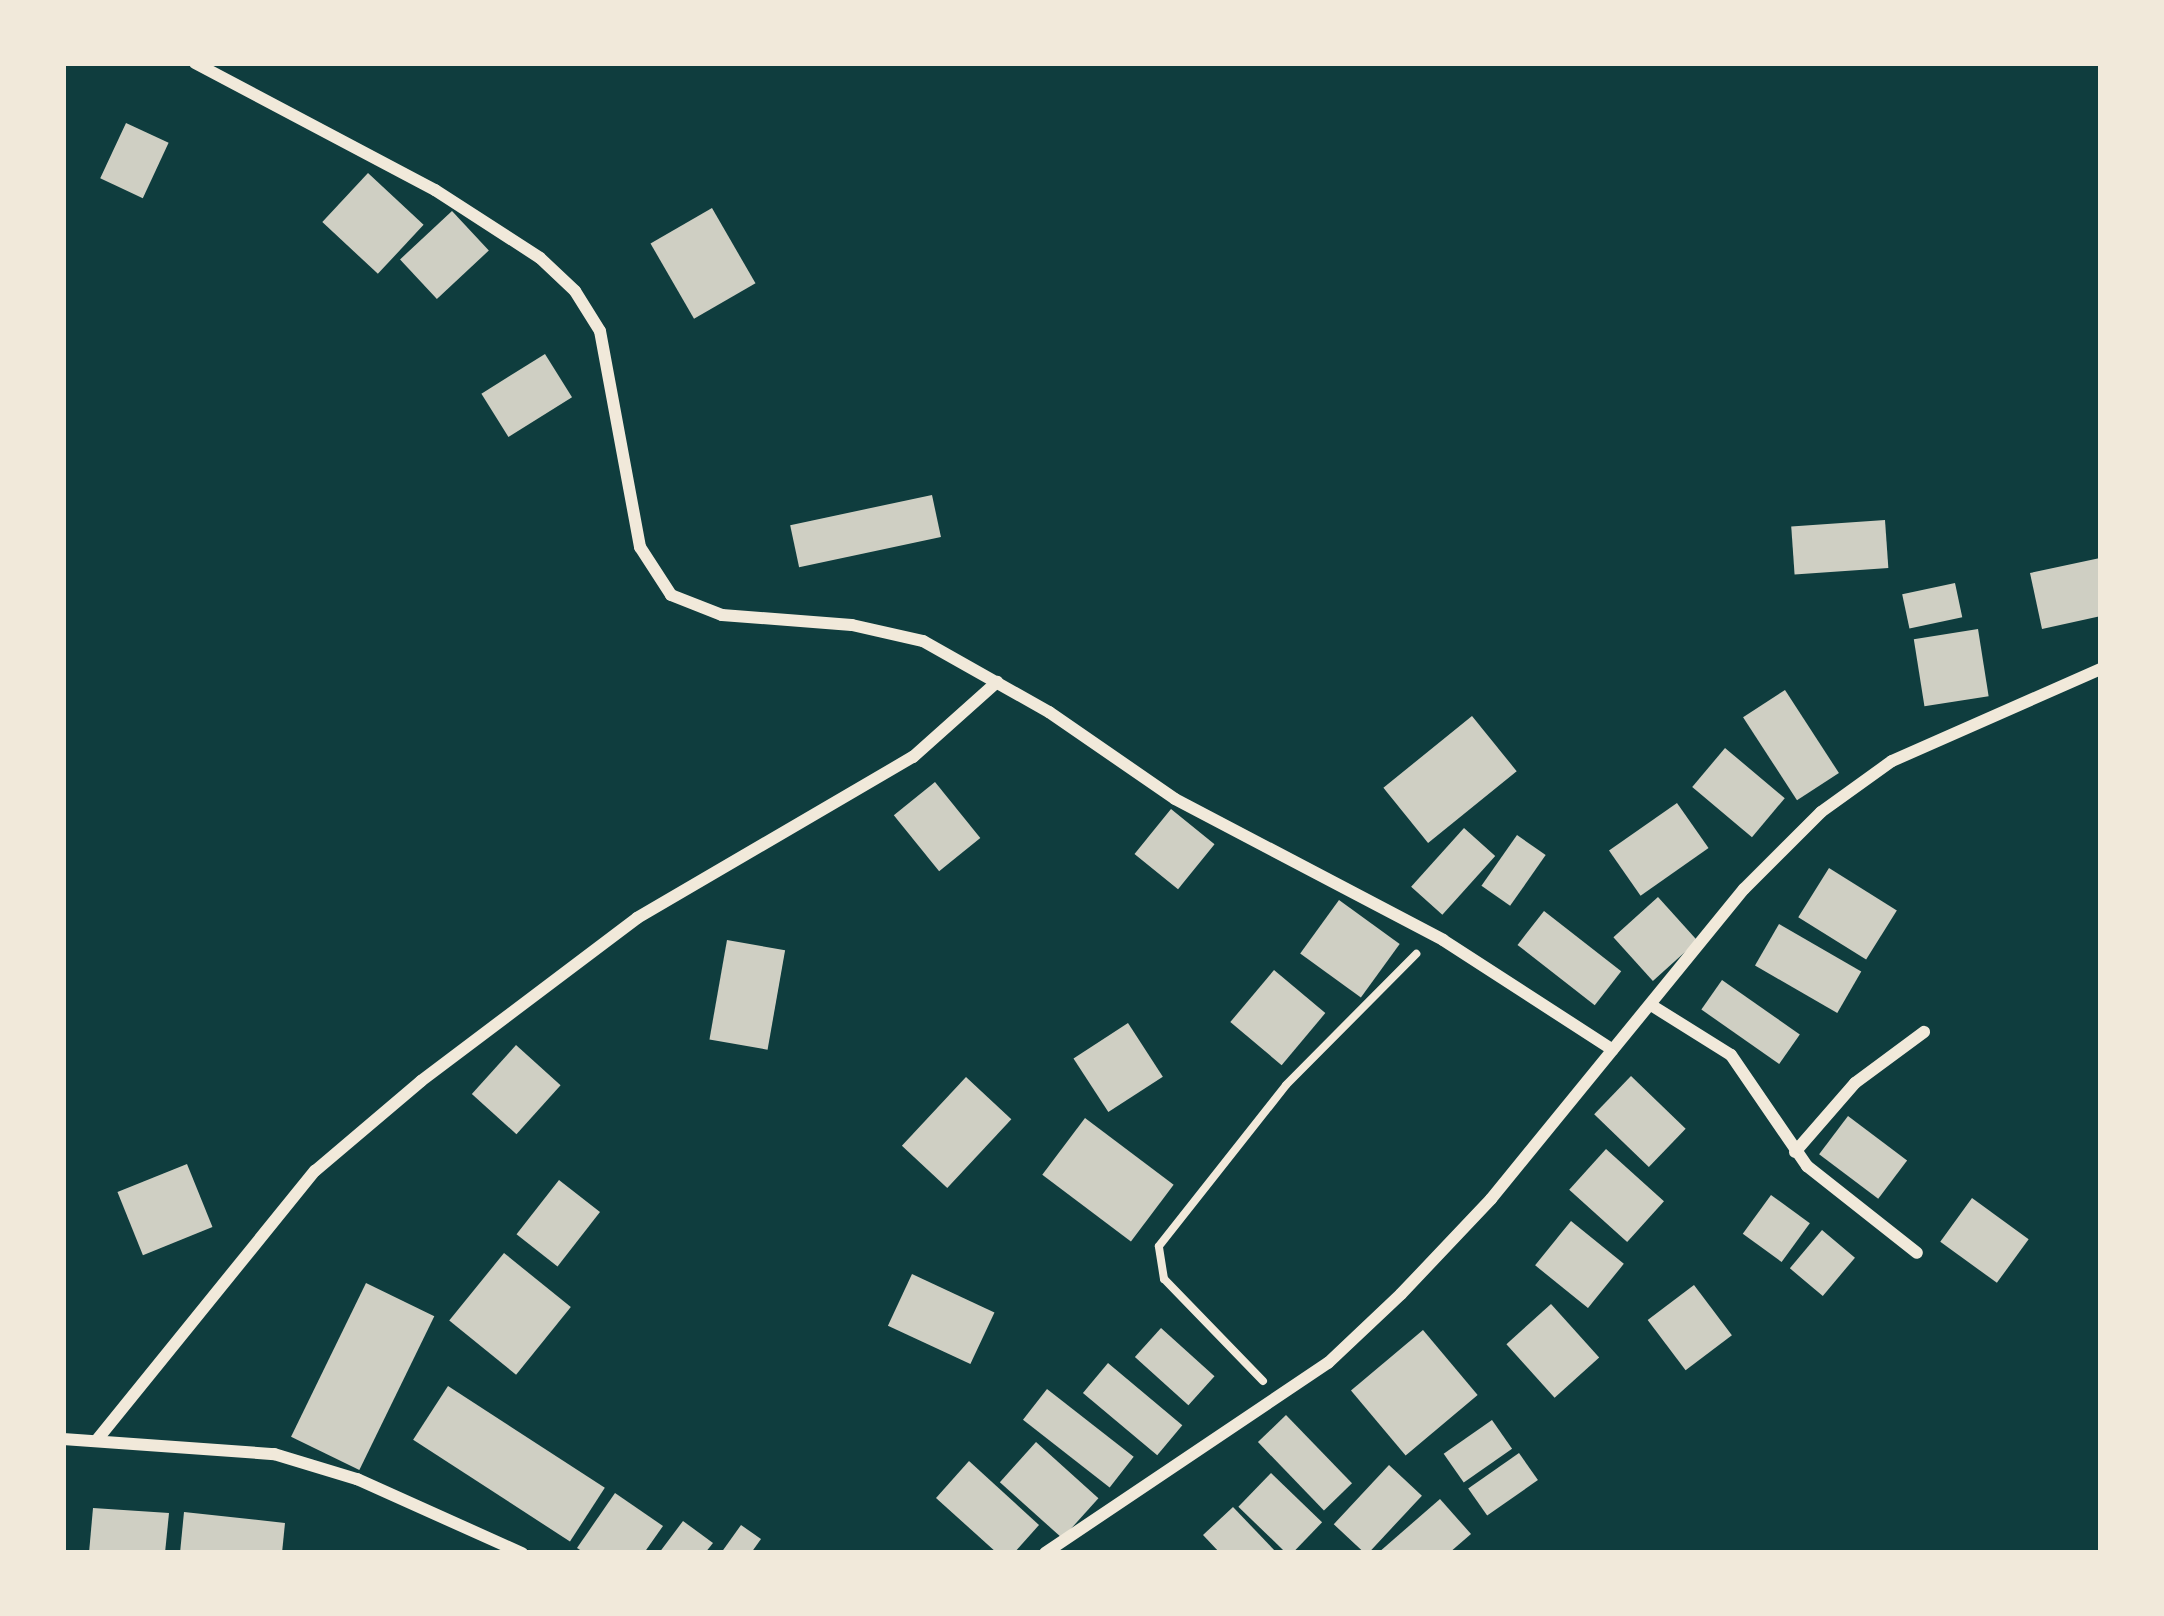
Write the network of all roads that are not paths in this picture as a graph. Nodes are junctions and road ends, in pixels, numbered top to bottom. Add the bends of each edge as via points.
1 (196, 63) edge
2 (2101, 669) edge
3 (997, 682) junction
4 (1651, 1005) junction
5 (1924, 1032) dead end
6 (1613, 1049) junction
7 (1795, 1152) junction
8 (1917, 1253) dead end
9 (63, 1439) edge
10 (96, 1441) junction
11 (522, 1553) edge
12 (1045, 1553) edge

1 - 3 street via 435,190 530,250 575,291 600,331 640,547 671,595 722,616 892,632
2 - 4 street via 1892,760 1821,812 1744,889
3 - 6 street via 1175,799 1434,935
3 - 10 street via 913,757 637,918 368,1126 315,1171
4 - 6 street
4 - 7 street via 1731,1054
5 - 7 street via 1855,1083
6 - 12 street via 1401,1294 1328,1363
7 - 8 street
9 - 10 street
10 - 11 street via 234,1447 313,1464

